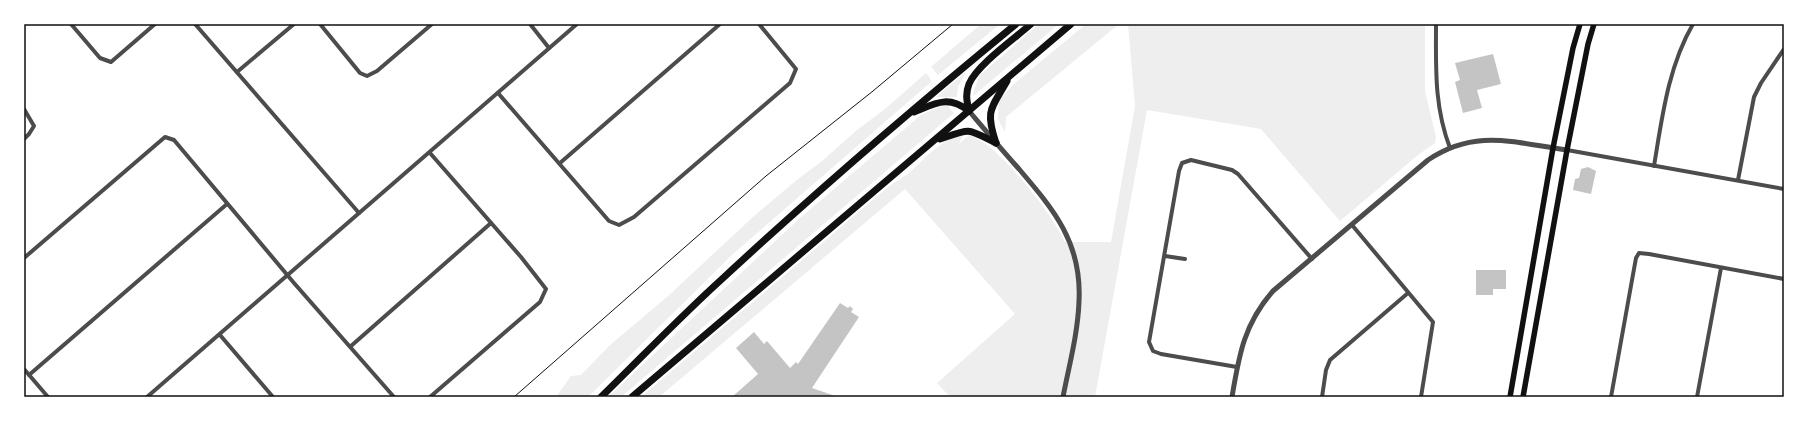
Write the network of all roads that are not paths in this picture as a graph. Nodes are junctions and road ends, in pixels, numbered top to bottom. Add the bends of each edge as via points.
1 (71, 24) edge
2 (154, 24) edge
3 (195, 24) edge
4 (294, 24) edge
5 (320, 24) edge
6 (432, 24) edge
7 (530, 24) edge
8 (577, 24) edge
9 (720, 24) edge
10 (759, 24) edge
11 (1016, 24) edge
12 (1031, 24) edge
13 (1071, 24) edge
14 (1436, 24) edge
15 (1580, 24) edge
16 (1594, 24) edge
17 (1693, 24) edge
18 (550, 48) junction
19 (1784, 49) edge
20 (237, 72) junction
21 (1011, 76) junction
22 (498, 93) junction
23 (24, 109) edge
24 (969, 112) junction
25 (908, 114) junction
26 (24, 139) edge
27 (934, 141) junction
28 (996, 144) junction
29 (1450, 148) junction
30 (1553, 148) junction
31 (1567, 150) junction
32 (430, 153) junction
33 (560, 163) junction
34 (1654, 166) junction
35 (1738, 180) junction
36 (1784, 189) edge
37 (227, 204) junction
38 (359, 214) junction
39 (491, 223) junction
40 (1352, 225) junction
41 (1165, 256) junction
42 (24, 258) edge
43 (1185, 259) dead end
44 (1312, 259) junction
45 (1721, 268) junction
46 (288, 275) junction
47 (1784, 280) edge
48 (1408, 293) junction
49 (220, 335) junction
50 (351, 346) junction
51 (1237, 367) junction
52 (24, 369) edge
53 (29, 375) junction
54 (48, 397) edge
55 (148, 397) edge
56 (273, 397) edge
57 (394, 397) edge
58 (430, 397) edge
59 (601, 397) edge
60 (632, 397) edge
61 (1063, 397) edge
62 (1232, 397) edge
63 (1322, 397) edge
64 (1421, 397) edge
65 (1510, 397) edge
66 (1523, 397) edge
67 (1611, 397) edge
68 (1697, 397) edge

1 - 2 street via 100,58 111,62
3 - 20 street
4 - 20 street
5 - 6 street via 360,73 367,76 377,71
7 - 18 street
8 - 18 street
9 - 33 street
10 - 33 street via 796,69 790,84 634,217 619,225 609,221
11 - 25 highway
12 - 24 highway via 973,76 966,100
13 - 21 highway
14 - 29 street via 1436,82 1439,109
15 - 30 main road
16 - 31 main road
17 - 34 street via 1672,73
18 - 22 street
19 - 35 street via 1754,97
20 - 38 street
21 - 24 highway
21 - 28 highway via 990,112 990,124
22 - 32 street
22 - 33 street
23 - 26 street via 34,126
24 - 25 highway via 960,104 948,101 931,104
24 - 27 highway
24 - 28 street
25 - 59 highway via 820,189 720,280
27 - 28 highway via 966,130 978,133
27 - 60 highway
28 - 61 street via 1052,208 1066,231 1074,252 1080,301
29 - 30 street via 1472,141 1494,139
29 - 40 street via 1428,160
30 - 31 street
30 - 65 main road
31 - 34 street
31 - 66 main road
32 - 38 street
32 - 39 street
34 - 35 street
35 - 36 street
37 - 42 street via 174,140 165,137
37 - 46 street
37 - 53 street
38 - 46 street
39 - 50 street
39 - 58 street via 546,288 540,302
40 - 44 street
40 - 48 street
41 - 43 street
41 - 44 street via 1179,171 1182,163 1191,160 1232,170 1238,174
41 - 51 street via 1149,338 1150,347 1161,354
44 - 51 street via 1274,291 1257,311 1244,338
45 - 47 street
45 - 67 street via 1639,253
45 - 68 street
46 - 49 street
46 - 50 street
48 - 63 street via 1330,360
48 - 64 street via 1433,322
49 - 55 street
49 - 56 street
50 - 57 street
51 - 62 street
52 - 53 street
53 - 54 street

